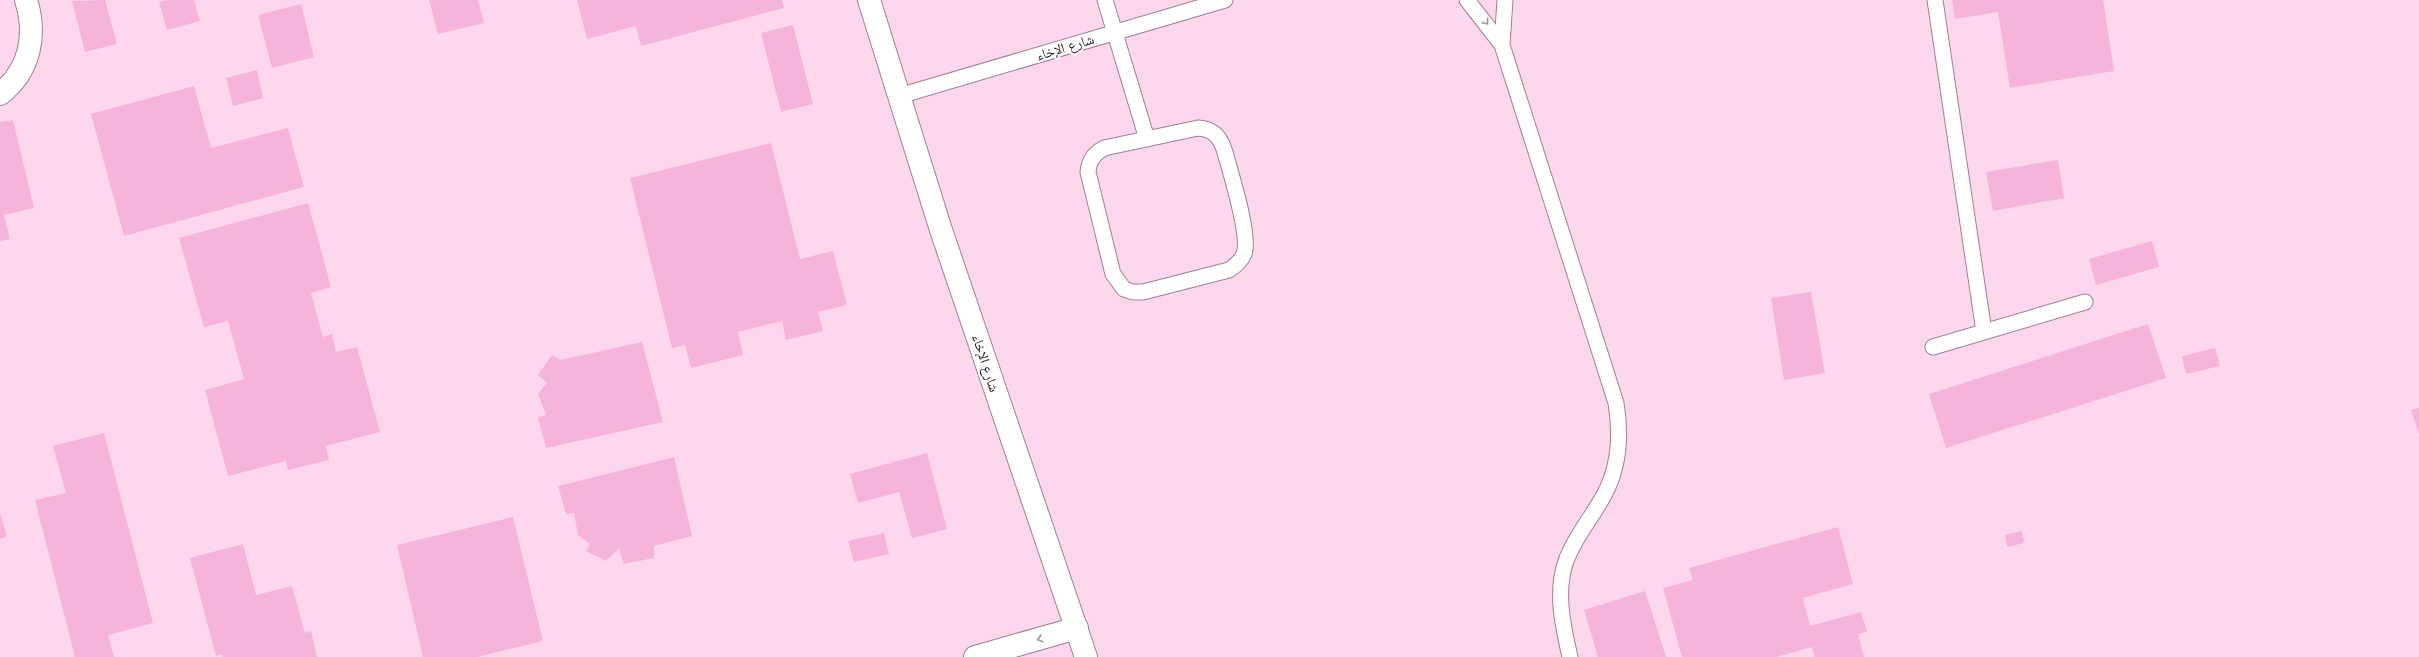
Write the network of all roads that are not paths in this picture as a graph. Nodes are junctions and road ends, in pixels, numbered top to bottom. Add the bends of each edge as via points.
1 (26, 0) edge
2 (869, 0) edge
3 (1105, 0) edge
4 (1225, 0) edge
5 (1467, 0) edge
6 (1505, 0) edge
7 (1935, 0) edge
8 (1115, 32) junction
9 (1502, 45) junction
10 (0, 94) edge
11 (899, 96) junction
12 (1147, 139) junction
13 (2085, 302) dead end
14 (1984, 332) junction
15 (1933, 348) dead end
16 (1077, 628) junction
17 (975, 657) edge
18 (1086, 657) edge
19 (1570, 657) edge

1 - 10 street via 32,25 28,56 13,83
2 - 11 street, شارع الإخاء
3 - 8 lane
4 - 8 lane, شارع الإخاء
5 -> 9 lane
6 - 9 lane
7 - 14 lane
8 - 11 lane, شارع الإخاء
8 - 12 lane
9 - 19 lane via 1616,403 1619,425 1619,448 1614,472 1604,495 1576,537 1565,562 1561,606
11 - 16 street, شارع الإخاء
12 - 12 lane via 1104,148 1092,157 1088,172 1113,274 1124,289 1133,292 1229,270 1243,256 1246,246 1221,140 1214,133 1198,128
13 - 14 lane
14 - 15 lane
16 -> 17 street
16 - 18 street, شارع الإخاء

